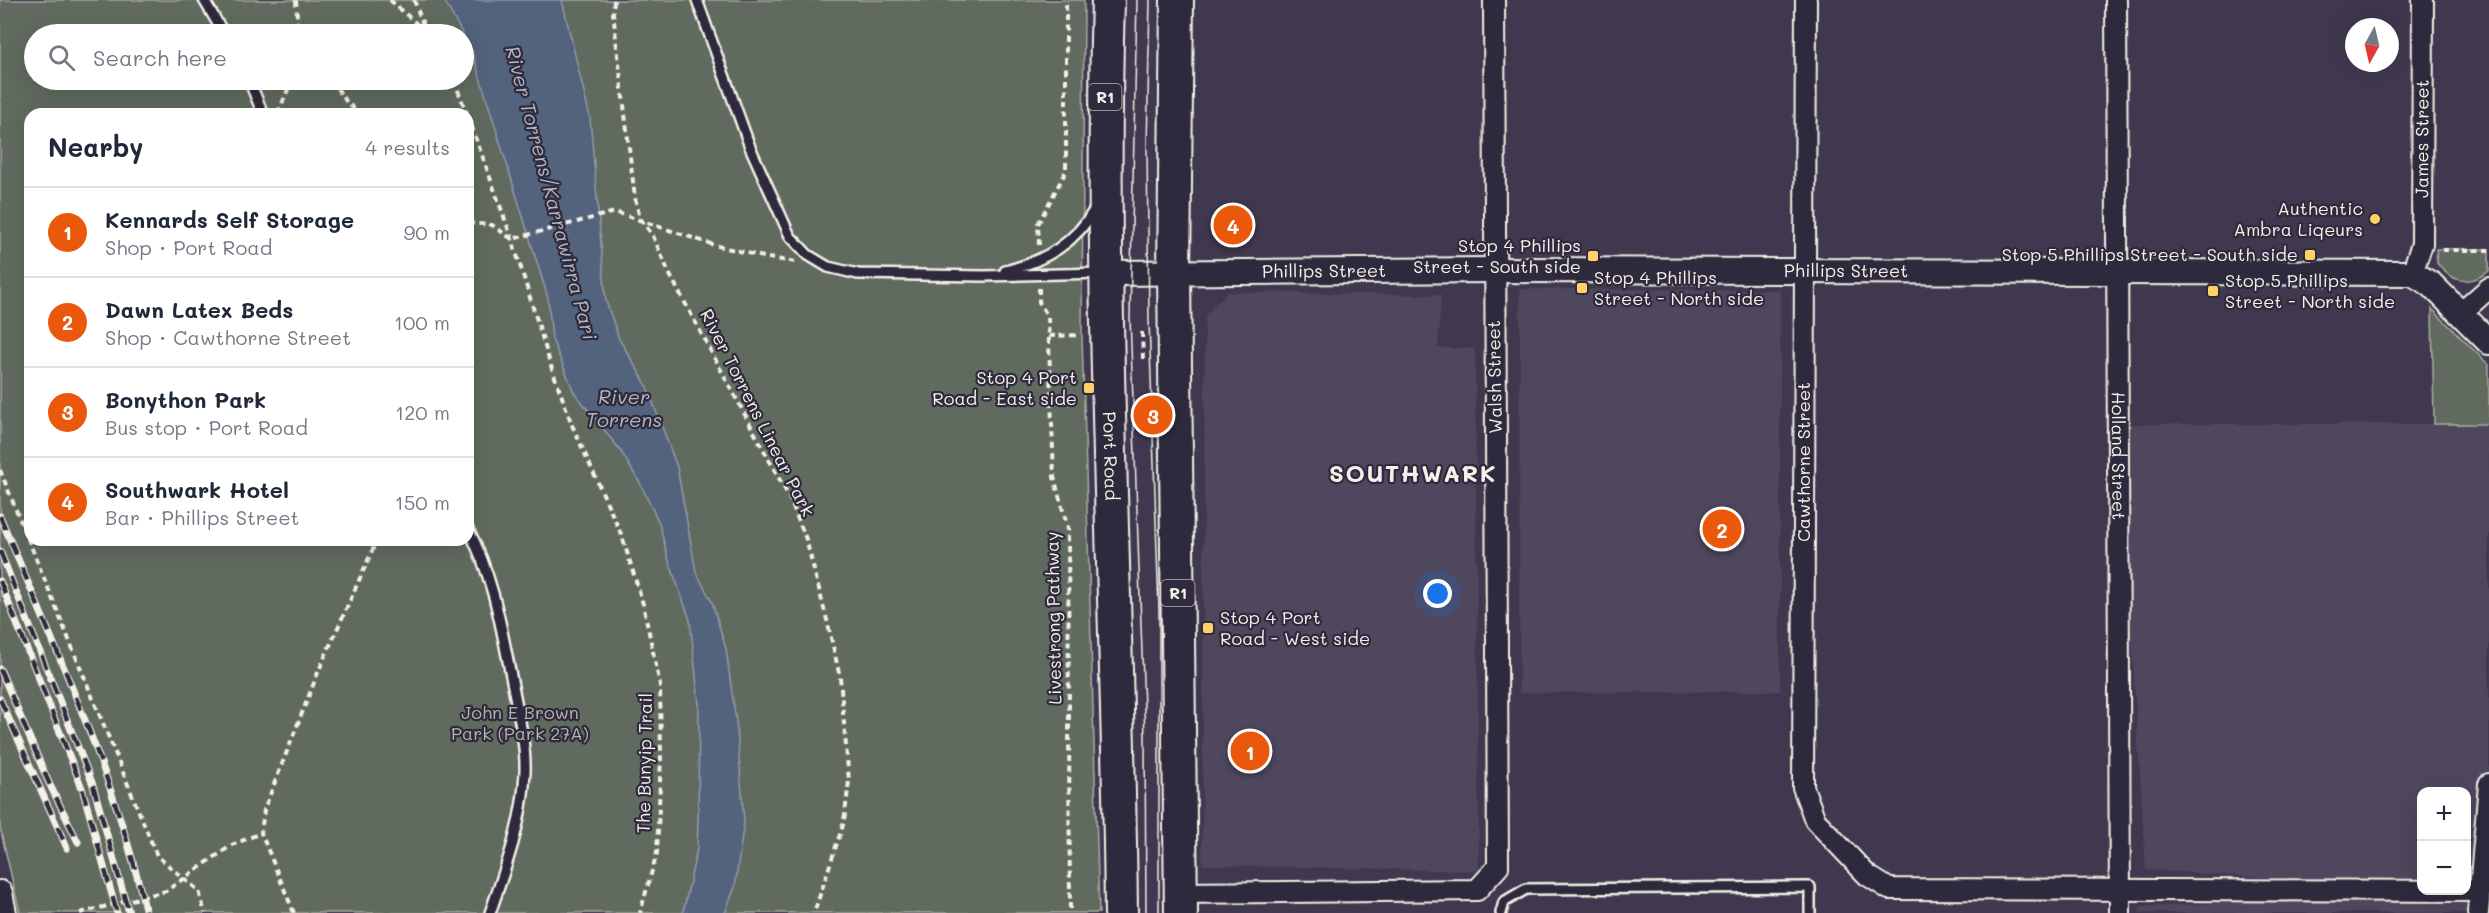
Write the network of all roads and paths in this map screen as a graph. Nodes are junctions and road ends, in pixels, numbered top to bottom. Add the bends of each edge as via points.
1 (204, 0) edge
2 (296, 0) edge
3 (390, 0) edge
4 (414, 0) edge
5 (614, 0) edge
6 (696, 0) edge
7 (1066, 0) edge
8 (1108, 0) edge
9 (1177, 0) edge
10 (1494, 0) edge
11 (1806, 0) edge
12 (2116, 0) edge
13 (2423, 0) edge
14 (218, 24) edge
15 (298, 24) edge
16 (417, 24) edge
17 (423, 24) edge
18 (253, 90) edge
19 (288, 90) edge
20 (338, 90) edge
21 (458, 90) edge
22 (261, 108) edge
23 (280, 108) edge
24 (353, 108) edge
25 (465, 108) edge
26 (474, 132) edge
27 (1104, 194) junction
28 (640, 218) junction
29 (474, 224) edge
30 (512, 239) junction
31 (2442, 250) dead end
32 (2489, 250) edge
33 (1039, 251) dead end
34 (808, 255) junction
35 (1494, 270) junction
36 (2116, 270) junction
37 (1804, 271) junction
38 (1105, 273) junction
39 (1174, 273) junction
40 (2412, 273) junction
41 (973, 276) junction
42 (2489, 288) edge
43 (1039, 292) dead end
44 (2462, 312) junction
45 (1142, 332) dead end
46 (1080, 335) dead end
47 (1049, 336) junction
48 (2489, 342) edge
49 (1143, 359) dead end
50 (0, 470) edge
51 (24, 529) edge
52 (474, 540) edge
53 (31, 546) edge
54 (374, 546) edge
55 (2489, 784) edge
56 (261, 833) junction
57 (184, 879) junction
58 (2479, 891) junction
59 (2120, 892) junction
60 (0, 893) edge
61 (1181, 903) edge
62 (4, 913) edge
63 (80, 913) edge
64 (205, 913) edge
65 (294, 913) edge
66 (490, 913) edge
67 (640, 913) edge
68 (814, 913) edge
69 (1070, 913) edge
70 (1121, 913) edge
71 (1501, 913) edge
72 (1810, 913) edge
73 (2120, 913) edge
74 (2478, 913) edge

1 - 14 lane
2 - 15 path
3 - 16 path
4 - 17 path
5 - 28 path, River Torrens Linear Park via 632,177
6 - 34 lane via 750,147 790,236
7 - 33 path via 1066,171 1038,224
8 - 27 highway, Port Road / R1
9 - 39 highway, R1
10 - 35 street, Walsh Street
11 - 37 street, Cawthorne Street
12 - 36 street, Holland Street
13 - 40 street, James Street via 2422,244
18 - 22 lane
19 - 23 path
20 - 24 path
21 - 25 path, The Bunyip Trail
26 - 30 path, The Bunyip Trail
27 - 38 highway, Port Road / R1
27 - 41 lane via 1086,224 1067,244 1008,271
28 - 30 path via 615,212
28 - 34 path via 714,245 768,258 796,262
28 - 68 path, River Torrens Linear Park via 789,497 818,581 840,677 849,781 844,822
29 - 30 path via 492,225
30 - 67 path, The Bunyip Trail via 551,366 622,536 643,604 660,685 657,853
31 - 32 path
34 - 41 lane via 828,267 858,274
35 - 37 street, Phillips Street
35 - 39 street, Phillips Street
35 - 61 street, Walsh Street via 1498,867 1477,890
36 - 37 street, Phillips Street
36 - 40 street, Phillips Street
36 - 59 street, Holland Street
37 - 59 street, Cawthorne Street via 1803,787 1815,820 1867,875 1889,889
38 - 39 street, Phillips Street
38 - 41 lane
38 - 70 highway, Port Road / R1
39 - 61 highway, R1
40 - 44 street via 2432,284
42 - 44 street
43 - 47 path, Livestrong Pathway via 1039,302 1048,317
44 - 48 street
45 - 49 path
46 - 47 path
47 - 69 path, Livestrong Pathway via 1054,477 1068,529
50 - 51 path
52 - 66 lane via 498,610 518,709 525,770 520,820
53 - 57 path via 157,856
54 - 56 path via 270,788
55 - 58 street
56 - 57 path via 232,845
56 - 65 path
57 - 63 path via 166,891
57 - 64 path via 199,891
58 - 59 street
58 - 74 street
59 - 73 street, Holland Street
60 - 62 street
71 - 72 lane via 1504,902 1526,889 1810,887

